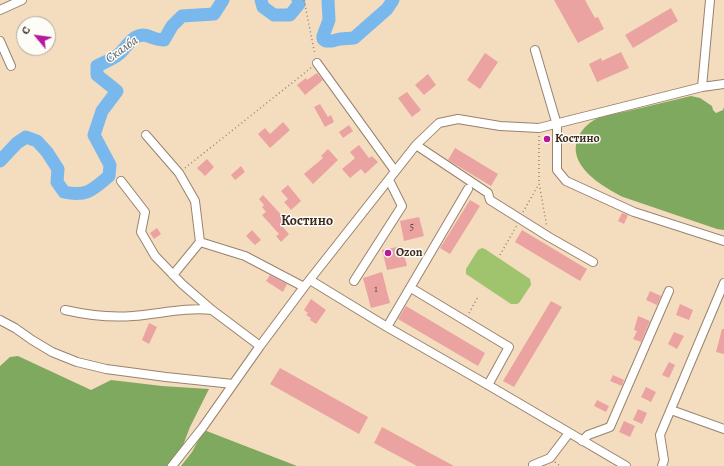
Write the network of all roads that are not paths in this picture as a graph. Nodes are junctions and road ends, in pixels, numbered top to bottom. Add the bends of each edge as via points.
1 (22, 0) edge
2 (710, 0) edge
3 (0, 10) edge
4 (0, 41) edge
5 (535, 50) dead end
6 (317, 63) road end
7 (11, 66) dead end
8 (724, 84) edge
9 (702, 87) junction
10 (557, 124) junction
11 (146, 135) dead end
12 (416, 145) junction
13 (395, 172) junction
14 (121, 180) dead end
15 (389, 180) junction
16 (468, 189) dead end
17 (724, 241) edge
18 (200, 242) junction
19 (593, 262) dead end
20 (173, 275) junction
21 (310, 280) junction
22 (354, 281) dead end
23 (724, 283) edge
24 (304, 287) junction
25 (410, 288) junction
26 (668, 291) dead end
27 (720, 306) edge
28 (65, 310) dead end
29 (212, 310) junction
30 (0, 320) edge
31 (387, 327) junction
32 (260, 346) junction
33 (233, 384) junction
34 (488, 385) junction
35 (671, 410) junction
36 (724, 429) edge
37 (569, 433) junction
38 (582, 441) junction
39 (533, 465) edge
40 (172, 466) edge
41 (626, 466) edge
42 (662, 466) edge

1 - 3 street
2 - 9 street
4 - 7 street
5 - 10 street
6 - 13 street
8 - 9 street
9 - 10 street
10 - 12 street via 539,128 500,126 458,119 439,123
10 - 17 street via 557,170 566,181 634,212
11 - 18 street via 179,173 195,201
12 - 13 street
12 - 19 street via 488,193 490,200
13 - 15 street
14 - 20 street via 145,212 141,232 155,256
15 - 21 street
15 - 22 street via 402,206
16 - 25 street
18 - 20 street
18 - 24 street via 245,256
20 - 29 street
21 - 24 street
21 - 31 street
23 - 27 street
24 - 32 street
25 - 31 street
25 - 34 street via 510,347
26 - 38 street via 610,427 588,435
27 - 35 street
28 - 29 street via 89,315 130,316 198,309
29 - 32 street
30 - 33 street via 52,352 77,362 113,370
31 - 34 street
32 - 33 street
33 - 40 street
34 - 37 street
35 - 36 street
35 - 42 street via 660,435 664,460
37 - 38 street
37 - 39 street via 550,458
38 - 41 street

